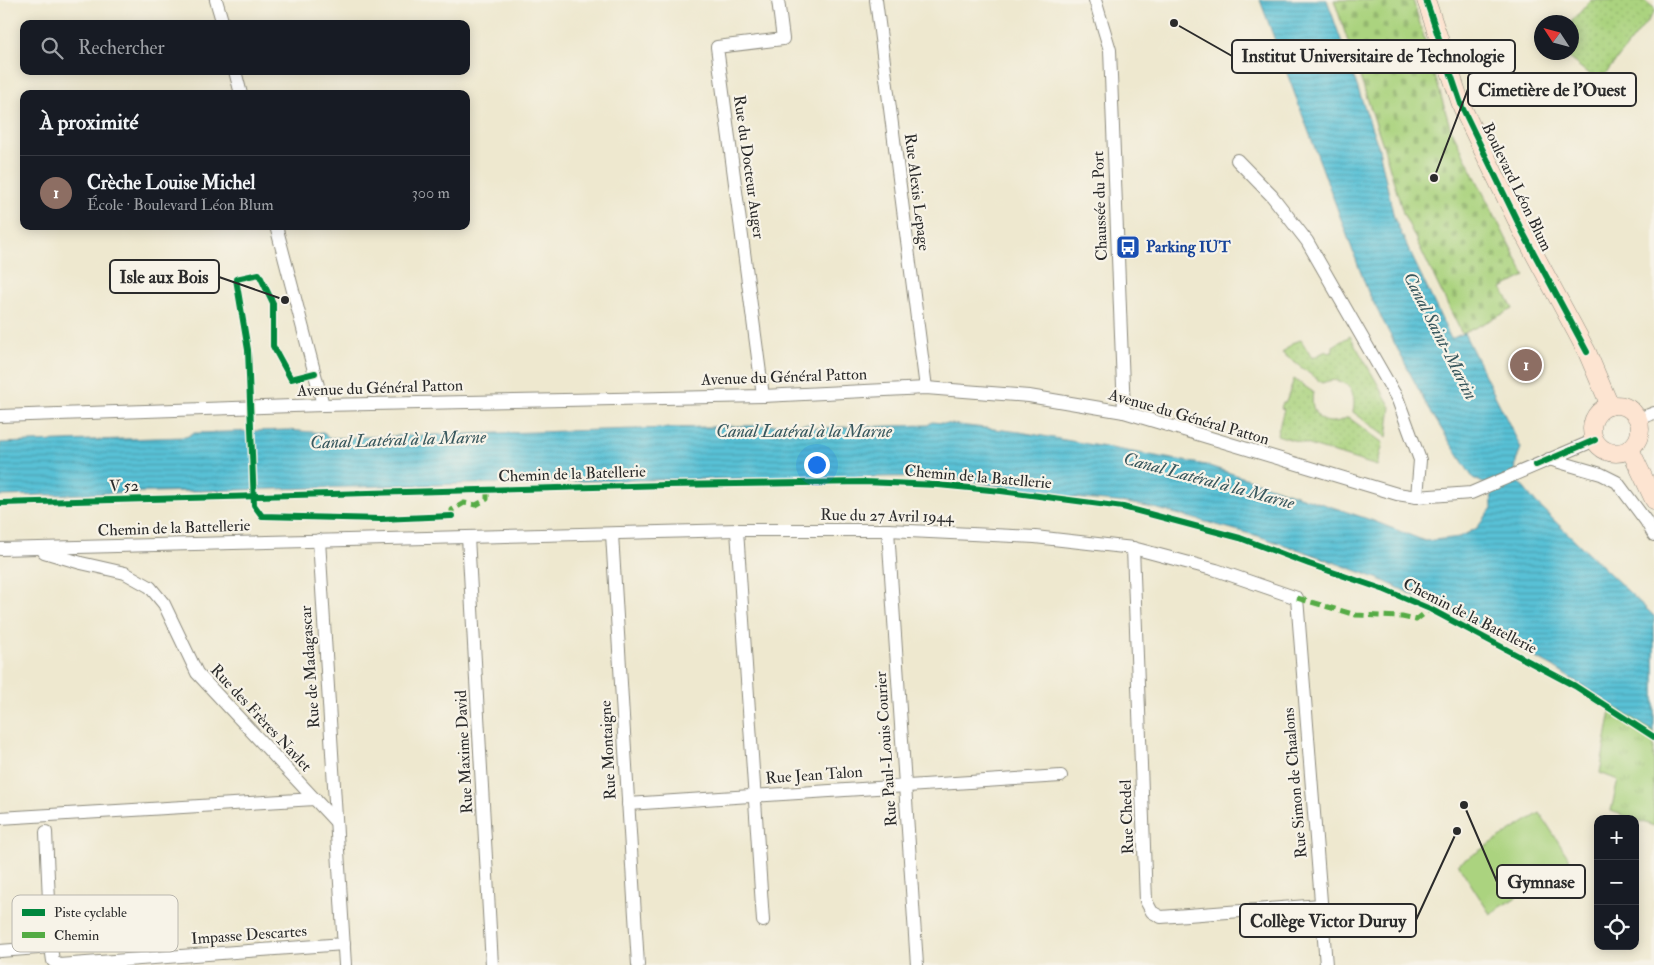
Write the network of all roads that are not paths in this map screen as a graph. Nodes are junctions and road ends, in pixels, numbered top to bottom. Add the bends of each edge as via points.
1 (216, 0) edge
2 (778, 0) edge
3 (876, 0) edge
4 (1095, 0) edge
5 (1426, 0) edge
6 (221, 20) edge
7 (236, 75) edge
8 (240, 90) edge
9 (1237, 160) dead end
10 (277, 230) edge
11 (926, 388) junction
12 (763, 396) junction
13 (323, 405) junction
14 (1610, 406) junction
15 (1124, 412) junction
16 (0, 416) edge
17 (1646, 416) edge
18 (1595, 440) junction
19 (1630, 449) junction
20 (1549, 459) junction
21 (1417, 498) junction
22 (1654, 500) edge
23 (737, 530) junction
24 (888, 530) junction
25 (612, 534) junction
26 (1654, 535) edge
27 (468, 537) junction
28 (318, 540) junction
29 (32, 548) junction
30 (1132, 548) junction
31 (0, 549) edge
32 (1297, 598) joint
33 (1062, 776) dead end
34 (905, 786) junction
35 (754, 796) junction
36 (315, 800) junction
37 (628, 804) junction
38 (0, 818) edge
39 (336, 822) junction
40 (46, 832) dead end
41 (49, 895) edge
42 (1322, 905) junction
43 (763, 921) dead end
44 (344, 944) junction
45 (52, 952) edge
46 (345, 965) edge
47 (492, 965) edge
48 (638, 965) edge
49 (917, 965) edge
50 (1326, 965) edge

1 - 6 street
2 - 12 street, Rue du Docteur Auger via 782,39 717,48
3 - 11 street, Rue Alexis Lepage
4 - 15 street, Chaussée du Port via 1110,50
5 - 14 main road, Boulevard Léon Blum via 1462,107 1521,229 1587,352
7 - 8 street
9 - 21 street via 1272,196 1307,241 1398,400 1420,460
10 - 13 street
11 - 12 street, Avenue du Général Patton
11 - 15 street, Avenue du Général Patton via 1029,396
12 - 13 street, Avenue du Général Patton
13 - 16 street, Avenue du Général Patton
14 - 17 main road via 1616,405
14 - 18 main road via 1596,416 1592,432
15 - 21 street, Avenue du Général Patton
17 - 19 main road via 1638,439
18 - 19 main road via 1606,451 1622,453
18 - 20 street, Avenue du Général Patton
19 - 22 main road
20 - 21 street, Avenue du Général Patton via 1470,493
20 - 26 street via 1601,474 1616,482
23 - 24 street, Rue du 27 Avril 1944
23 - 25 street, Rue du 27 Avril 1944
23 - 35 street
24 - 30 street, Rue du 27 Avril 1944 via 1035,537
24 - 34 street, Rue Paul-Louis Courier
25 - 27 street, Rue du 27 Avril 1944
25 - 37 street, Rue Montaigne
27 - 28 street, Chemin de la Battellerie
27 - 47 street, Rue Maxime David
28 - 29 street, Chemin de la Battellerie
28 - 39 street, Rue de Madagascar
29 - 31 street, Chemin de la Battellerie
29 - 36 street, Rue des Frères Navlet via 125,573 150,586 164,604 197,673
30 - 32 street, Rue du 27 Avril 1944 via 1216,570
30 - 42 street, Rue Chedel via 1146,900 1152,912 1160,917
32 - 42 street, Rue Simon de Chaalons
33 - 34 street, Rue Jean Talon
34 - 35 street, Rue Jean Talon
34 - 49 street, Rue Paul-Louis Courier
35 - 37 street, Rue Jean Talon
35 - 43 street
36 - 38 street
36 - 39 street, Rue des Frères Navlet
37 - 48 street, Rue Montaigne
39 - 44 street
40 - 41 street
42 - 50 street, Rue Simon de Chaalons
44 - 45 street, Impasse Descartes via 59,965 53,961
44 - 46 street

